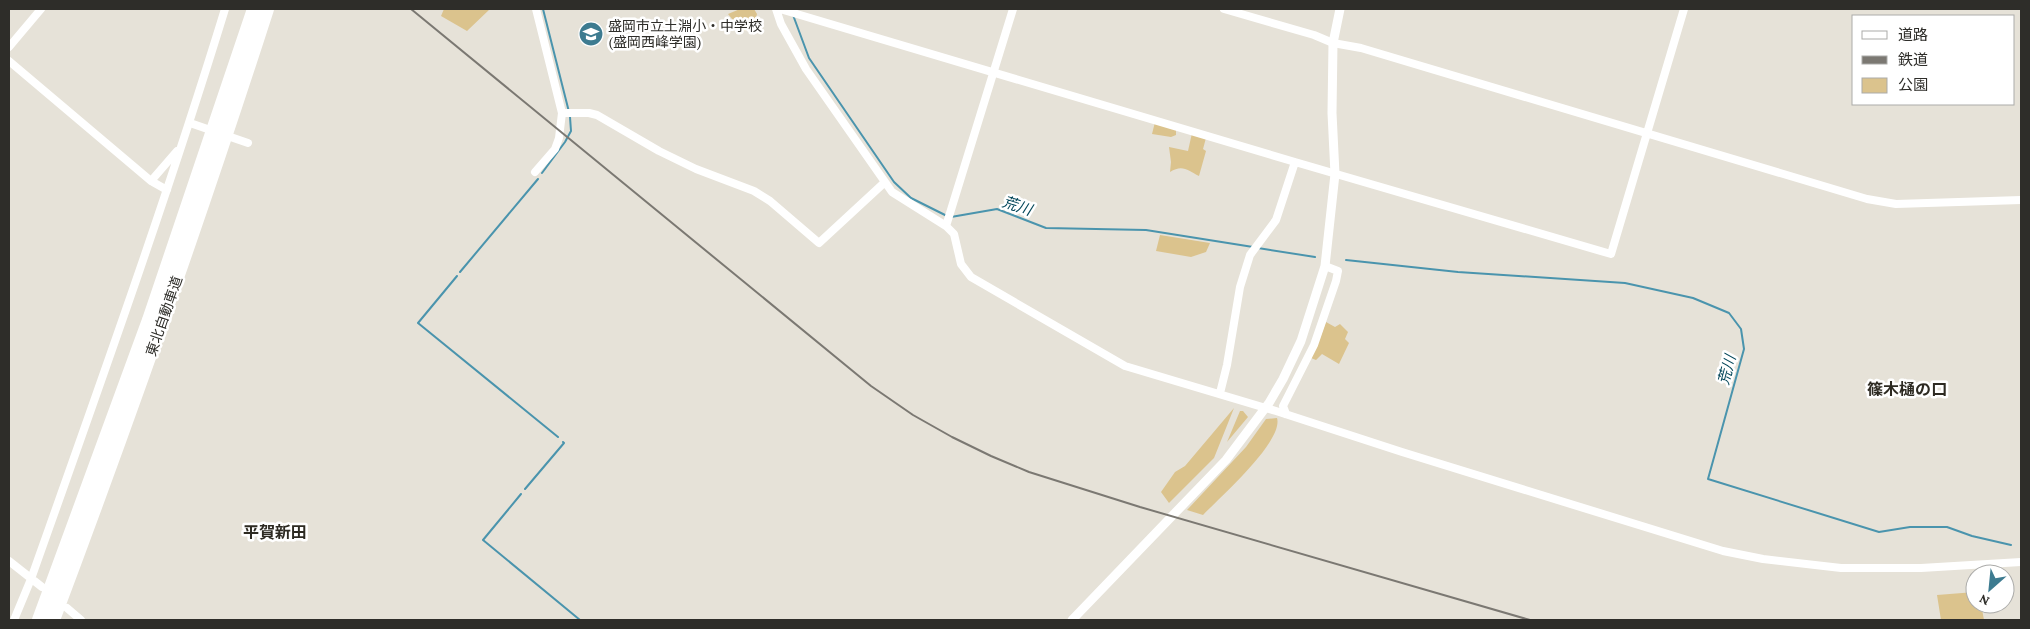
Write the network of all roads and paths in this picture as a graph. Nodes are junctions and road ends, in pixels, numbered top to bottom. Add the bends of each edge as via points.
1 (41, 9) edge
2 (225, 9) edge
3 (254, 9) edge
4 (268, 9) edge
5 (536, 9) edge
6 (776, 9) edge
7 (780, 9) edge
8 (1013, 9) edge
9 (1224, 9) edge
10 (1340, 9) edge
11 (1675, 9) edge
12 (1684, 10) edge
13 (1333, 43) junction
14 (9, 47) edge
15 (9, 61) edge
16 (995, 73) junction
17 (563, 113) junction
18 (190, 123) junction
19 (223, 125) junction
20 (1647, 132) junction
21 (248, 143) dead end
22 (217, 144) junction
23 (179, 150) junction
24 (1295, 162) junction
25 (535, 172) dead end
26 (1335, 174) junction
27 (151, 180) junction
28 (885, 182) junction
29 (167, 190) junction
30 (2021, 200) edge
31 (949, 221) junction
32 (1325, 266) junction
33 (1220, 394) junction
34 (1286, 414) junction
35 (9, 561) edge
36 (2021, 562) edge
37 (31, 579) junction
38 (42, 587) dead end
39 (67, 608) dead end
40 (14, 620) edge
41 (39, 620) edge
42 (53, 620) edge
43 (81, 620) edge
44 (1072, 620) edge

1 - 14 street
2 - 18 street
3 - 19 highway, 東北自動車道
4 - 19 highway, 東北自動車道
5 - 17 street
6 - 28 street via 806,68
7 - 16 street
8 - 16 street
9 - 13 street
10 - 13 street
11 - 12 street
12 - 20 street
13 - 20 street via 1361,48
13 - 26 street
15 - 27 street
16 - 24 street
16 - 31 street
17 - 25 street via 555,149
17 - 28 street via 589,112 597,115 696,169 754,191 770,200 819,243
18 - 21 street
18 - 23 street
19 - 22 highway, 東北自動車道
20 - 26 street via 1611,254
20 - 30 street via 1867,199 1896,204
22 - 41 highway, 東北自動車道
22 - 42 highway, 東北自動車道 via 110,467
23 - 27 street
23 - 29 street
24 - 26 street
24 - 33 street via 1276,220 1254,249 1240,287
26 - 32 street
27 - 29 street
28 - 31 street via 892,192
29 - 37 street
31 - 33 street via 961,264 976,281 1125,366
32 - 34 street via 1338,271 1336,281 1314,345 1283,406
32 - 44 street via 1302,341 1260,416 1226,460
33 - 34 street
34 - 36 street via 1732,553 1841,568 1921,568
35 - 37 street
37 - 38 street
37 - 40 street
39 - 43 street

